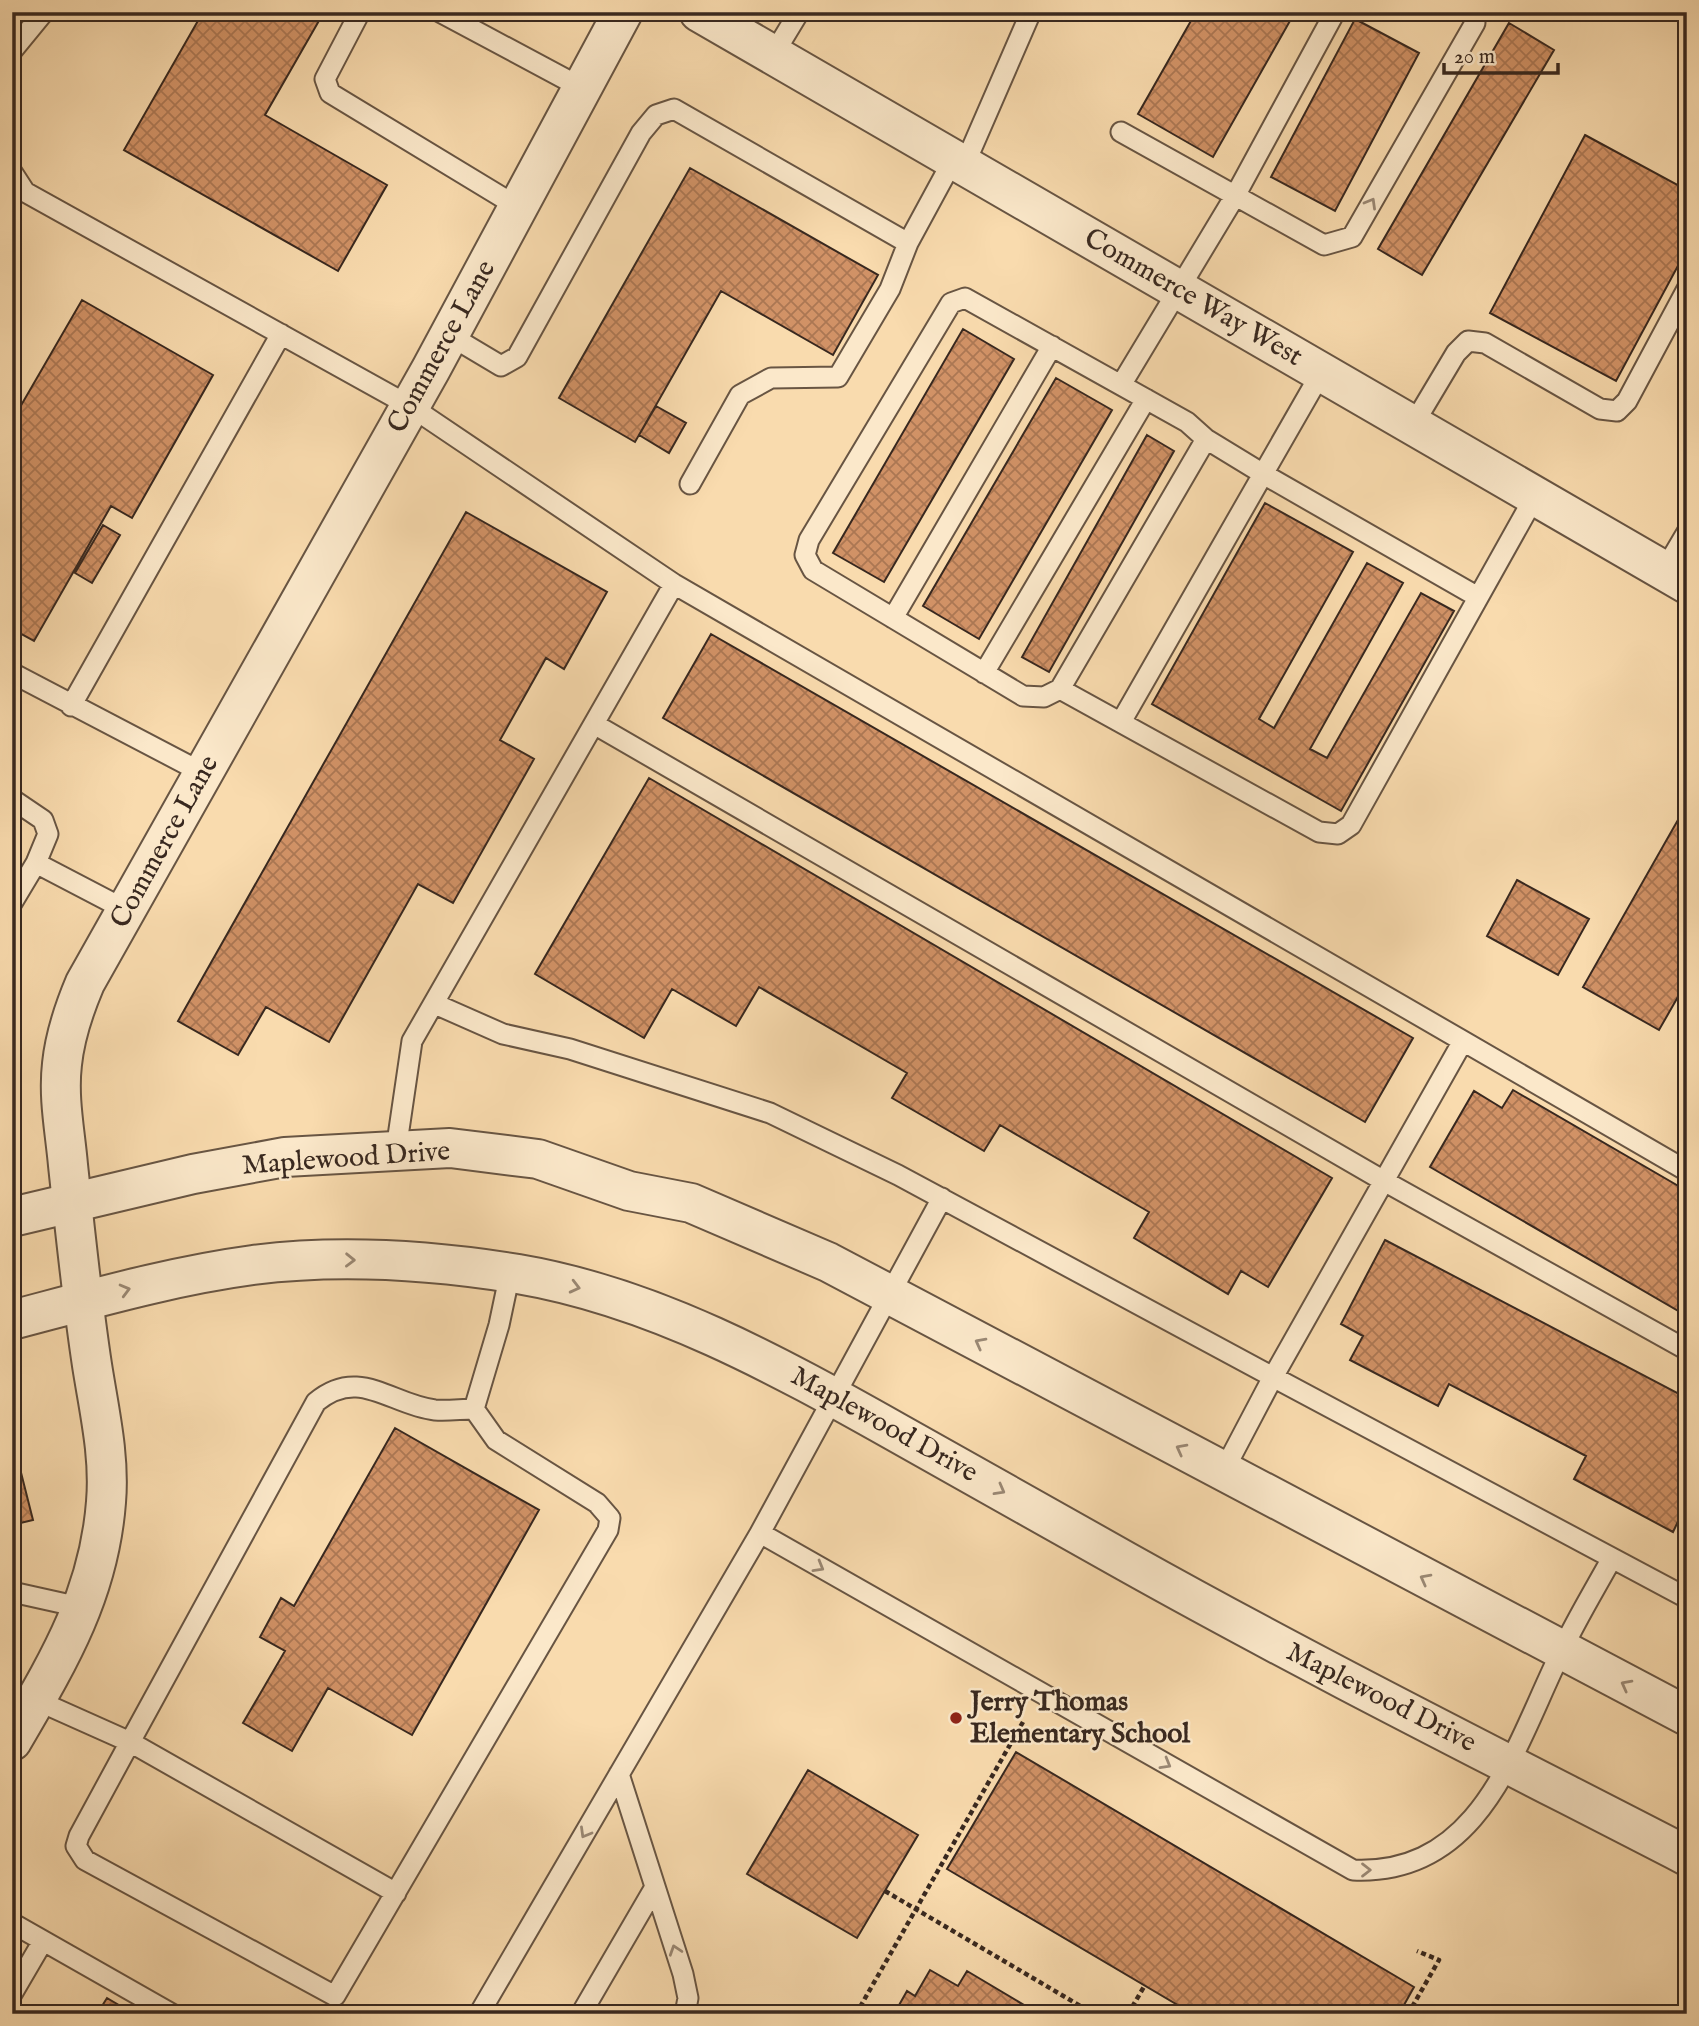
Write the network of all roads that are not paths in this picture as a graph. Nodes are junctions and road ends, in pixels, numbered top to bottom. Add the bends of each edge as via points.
1 (44, 12) edge
2 (359, 12) edge
3 (440, 12) edge
4 (623, 12) edge
5 (699, 12) edge
6 (799, 12) edge
7 (1031, 12) edge
8 (1335, 12) edge
9 (1474, 12) edge
10 (14, 44) edge
11 (773, 55) junction
12 (582, 88) junction
13 (1121, 132) dead end
14 (959, 163) junction
15 (12, 172) edge
16 (1235, 195) junction
17 (518, 206) junction
18 (908, 243) junction
19 (1177, 289) junction
20 (1687, 289) edge
21 (281, 334) junction
22 (449, 335) junction
23 (1052, 346) junction
24 (1321, 373) junction
25 (1122, 385) junction
26 (1146, 399) junction
27 (410, 406) junction
28 (1413, 425) junction
29 (1206, 439) junction
30 (1265, 475) junction
31 (690, 484) dead end
32 (1535, 496) junction
33 (1687, 533) edge
34 (1676, 577) edge
35 (674, 584) junction
36 (1478, 597) junction
37 (893, 618) junction
38 (12, 673) edge
39 (984, 673) junction
40 (1060, 689) junction
41 (71, 706) junction
42 (1121, 722) junction
43 (594, 724) junction
44 (203, 773) junction
45 (12, 799) edge
46 (36, 863) junction
47 (12, 903) edge
48 (126, 911) junction
49 (435, 1004) junction
50 (1463, 1041) junction
51 (396, 1150) junction
52 (1687, 1171) edge
53 (1384, 1181) junction
54 (942, 1198) junction
55 (72, 1202) junction
56 (12, 1217) edge
57 (510, 1273) junction
58 (887, 1294) junction
59 (84, 1301) junction
60 (12, 1320) edge
61 (1687, 1350) edge
62 (1273, 1377) junction
63 (832, 1396) junction
64 (474, 1409) junction
65 (1223, 1472) junction
66 (760, 1534) junction
67 (1612, 1558) junction
68 (12, 1592) edge
69 (1687, 1598) edge
70 (84, 1608) junction
71 (1561, 1651) junction
72 (36, 1700) junction
73 (1687, 1717) edge
74 (12, 1741) edge
75 (130, 1742) junction
76 (1510, 1765) junction
77 (619, 1774) junction
78 (1687, 1856) edge
79 (655, 1887) junction
80 (396, 1893) junction
81 (12, 1923) edge
82 (43, 1941) junction
83 (12, 1994) edge
84 (172, 2014) edge
85 (479, 2014) edge
86 (581, 2014) edge
87 (685, 2014) edge

1 - 10 lane
2 - 17 lane via 325,79 330,93
3 - 12 lane
4 - 12 street, Commerce Lane
5 - 11 street, Commerce Way West
6 - 11 lane
7 - 14 lane
8 - 16 lane
16 -> 9 lane via 1324,245 1352,237 1475,23
11 - 14 street, Commerce Way West
12 - 17 street, Commerce Lane
13 - 16 lane
14 - 18 lane
14 - 19 street, Commerce Way West
15 - 21 lane via 25,192
16 - 19 lane
17 - 22 street, Commerce Lane
18 - 22 lane via 674,109 656,115 641,133 517,357 501,366
18 - 31 lane via 890,289 838,377 771,378 740,395
19 - 24 street, Commerce Way West
19 - 25 lane
20 - 28 lane via 1627,401 1617,411 1600,409 1485,343 1468,341
21 - 27 lane
21 - 41 lane
22 - 27 street, Commerce Lane
23 - 25 lane
23 - 37 lane
23 - 37 lane via 965,298 951,303 809,540 804,555 813,570
24 - 28 street, Commerce Way West
24 - 30 lane
25 - 26 lane
26 - 29 lane via 1187,422
26 - 39 lane
27 - 35 lane
27 - 44 street, Commerce Lane
28 - 32 street, Commerce Way West
29 - 30 lane
29 - 40 lane
30 - 36 lane
30 - 42 lane
32 - 34 street, Commerce Way West
32 - 36 lane
33 - 34 lane
35 - 43 lane
35 - 50 lane
36 - 42 lane via 1351,825 1338,834 1319,832
37 - 39 lane
38 - 41 lane
39 - 40 lane via 1023,696 1044,697
40 - 42 lane
41 - 44 lane
43 - 49 lane
43 - 53 lane
44 - 48 street, Commerce Lane
45 - 46 lane via 43,820 48,834
46 - 47 lane
46 - 48 lane
48 - 55 street, Commerce Lane via 85,983 66,1036 61,1093
49 - 51 lane via 412,1041
49 - 54 lane via 503,1034 570,1049 770,1113
50 - 52 lane
50 - 53 lane
51 - 55 street, Maplewood Drive via 285,1157
51 - 58 street, Maplewood Drive via 450,1148 538,1159 629,1191 691,1203 828,1262
53 - 61 lane
53 - 62 lane
54 - 58 lane
54 - 62 lane
55 - 56 street, Maplewood Drive
55 - 59 street, Commerce Lane
59 -> 57 street, Maplewood Drive via 156,1282 254,1265 321,1260 420,1262
57 -> 63 street, Maplewood Drive via 584,1289 678,1320
57 - 64 lane
58 - 63 lane
65 -> 58 street, Maplewood Drive
59 - 60 street, Maplewood Drive
59 - 70 street, Commerce Lane via 105,1444 107,1500 100,1555
62 - 65 lane
62 - 67 lane
63 - 66 lane
63 -> 76 street, Maplewood Drive via 1272,1642
64 - 75 lane via 434,1410 347,1385 316,1402
64 - 80 lane via 496,1440 597,1503 610,1518 608,1530
71 -> 65 street, Maplewood Drive
66 -> 76 lane via 1353,1870 1410,1864 1450,1842 1483,1807
66 - 77 lane
67 - 69 lane
67 - 71 lane
68 - 70 lane
70 - 72 street, Commerce Lane
73 -> 71 street, Maplewood Drive
71 - 76 lane
72 - 74 street, Commerce Lane
72 - 75 lane
75 - 80 lane
75 - 80 lane via 79,1836 76,1846 85,1860 335,1996
76 - 78 street, Maplewood Drive
77 - 79 lane
77 -> 85 lane
79 - 86 lane
87 -> 79 lane via 688,1998 683,1975
81 - 82 lane
82 - 83 lane
82 - 84 lane

